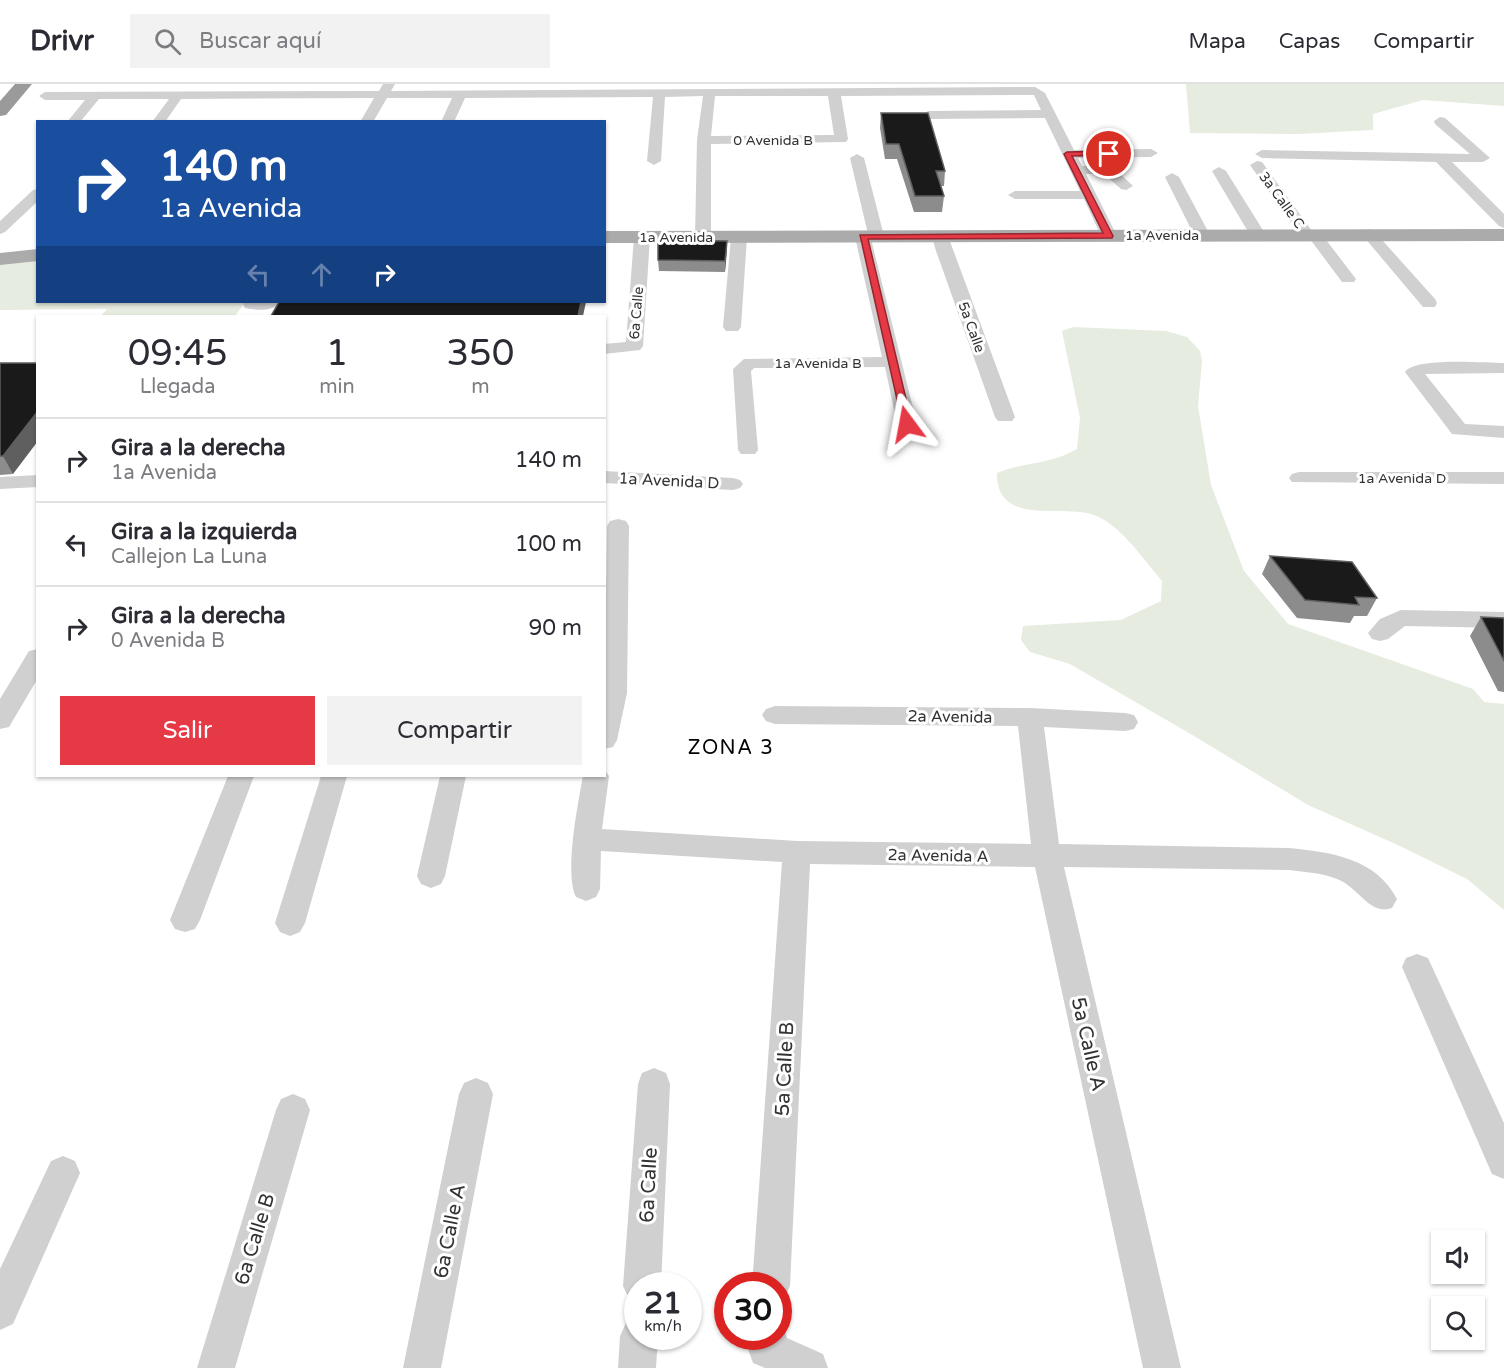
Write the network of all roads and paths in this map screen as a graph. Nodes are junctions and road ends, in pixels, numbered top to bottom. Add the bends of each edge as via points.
1 (24, 84) edge
2 (136, 84) edge
3 (255, 84) edge
4 (767, 84) edge
5 (386, 90) edge
6 (834, 92) junction
7 (751, 93) junction
8 (659, 94) junction
9 (709, 94) junction
10 (178, 95) junction
11 (460, 95) junction
12 (45, 96) dead end
13 (95, 96) junction
14 (124, 96) junction
15 (246, 96) junction
16 (0, 111) edge
17 (1048, 114) junction
18 (928, 116) edge
19 (75, 120) edge
20 (159, 120) edge
21 (367, 120) edge
22 (448, 120) edge
23 (1440, 121) dead end
24 (704, 140) junction
25 (1151, 153) dead end
26 (1067, 154) junction
27 (856, 158) dead end
28 (1440, 158) junction
29 (654, 161) dead end
30 (1075, 170) junction
31 (1219, 171) dead end
32 (1172, 177) dead end
33 (1126, 186) dead end
34 (36, 195) edge
35 (1015, 195) dead end
36 (1088, 195) junction
37 (1504, 224) edge
38 (0, 229) edge
39 (1369, 234) junction
40 (1504, 234) edge
41 (1202, 235) junction
42 (1258, 235) junction
43 (1311, 235) junction
44 (869, 236) junction
45 (940, 236) junction
46 (1109, 236) junction
47 (606, 237) edge
48 (642, 237) junction
49 (701, 237) junction
50 (739, 237) junction
51 (36, 246) edge
52 (0, 249) edge
53 (36, 255) edge
54 (0, 259) edge
55 (1348, 279) dead end
56 (1429, 303) dead end
57 (732, 327) dead end
58 (606, 354) edge
59 (892, 363) junction
60 (1504, 368) edge
61 (1005, 417) dead end
62 (907, 424) dead end
63 (1504, 432) edge
64 (748, 450) dead end
65 (606, 477) edge
66 (1299, 478) dead end
67 (1504, 478) edge
68 (36, 481) edge
69 (0, 483) edge
70 (733, 484) dead end
71 (618, 526) dead end
72 (1504, 620) edge
73 (1380, 633) dead end
74 (36, 660) edge
75 (776, 715) dead end
76 (1030, 717) junction
77 (0, 720) edge
78 (1125, 722) dead end
79 (606, 731) edge
80 (241, 777) edge
81 (334, 777) edge
82 (453, 777) edge
83 (596, 777) edge
84 (587, 839) junction
85 (797, 852) junction
86 (1047, 857) junction
87 (431, 876) dead end
88 (586, 889) dead end
89 (1382, 899) dead end
90 (185, 920) dead end
91 (290, 923) dead end
92 (1417, 967) dead end
93 (654, 1084) dead end
94 (476, 1094) dead end
95 (293, 1110) dead end
96 (1504, 1162) edge
97 (63, 1173) dead end
98 (643, 1272) edge
99 (772, 1272) edge
100 (0, 1311) edge
101 (638, 1350) edge
102 (769, 1350) edge
103 (216, 1368) edge
104 (422, 1368) edge
105 (637, 1368) edge
106 (809, 1368) edge
107 (1162, 1368) edge

1 - 16 highway
2 - 14 street
3 - 15 street
4 - 7 street
5 - 11 street
5 - 15 street
5 - 21 street
6 - 7 street
6 - 17 street via 1029,90 1039,93
6 - 24 street, 0 Avenida B via 841,140
7 - 9 street
8 - 9 street
8 - 11 street
8 - 29 street
9 - 24 street
10 - 14 street
10 - 15 street
10 - 20 street
11 - 22 street
12 - 13 street
13 - 14 street
13 - 19 street
17 - 18 street
17 - 26 street
23 - 28 street via 1483,158
24 - 49 street
25 - 26 street
26 - 30 street
27 - 44 street
28 - 37 street
28 - 43 street, 3a Calle C via 1260,159
30 - 33 street via 1108,170
30 - 36 street
31 - 42 street
32 - 41 street
34 - 38 street
35 - 36 street
36 - 46 street
39 - 40 main road, 1a Avenida
39 - 43 main road, 1a Avenida
39 - 56 street
41 - 42 main road, 1a Avenida
41 - 46 main road, 1a Avenida
42 - 43 main road, 1a Avenida
43 - 55 street, 3a Calle C
44 - 45 main road, 1a Avenida
44 - 50 main road, 1a Avenida
44 - 59 street
45 - 46 main road, 1a Avenida
45 - 61 street, 5a Calle
47 - 48 main road, 1a Avenida
48 - 49 main road, 1a Avenida
48 - 58 street, 6a Calle via 634,346
49 - 50 main road, 1a Avenida
50 - 57 street
51 - 52 main road
53 - 54 main road
59 - 62 street
59 - 64 street, 1a Avenida B via 745,365 742,369
60 - 63 street via 1414,372 1459,430
65 - 70 street, 1a Avenida D
66 - 67 street, 1a Avenida D
68 - 69 street
71 - 79 street via 615,693
72 - 73 street via 1401,618
74 - 77 street
75 - 76 street, 2a Avenida
76 - 78 street, 2a Avenida
76 - 86 street, 5a Calle A
80 - 90 street
81 - 91 street
82 - 87 street
83 - 84 street
84 - 85 street, 2a Avenida A
84 - 88 street
85 - 86 street, 2a Avenida A
85 - 99 street, 5a Calle B
86 - 89 street, 2a Avenida A via 1289,859 1329,864 1351,871 1374,887
86 - 107 street, 5a Calle A
92 - 96 street
93 - 98 street, 6a Calle
94 - 104 street, 6a Calle A
95 - 103 street, 6a Calle B
97 - 100 street
101 - 105 street
102 - 106 street

